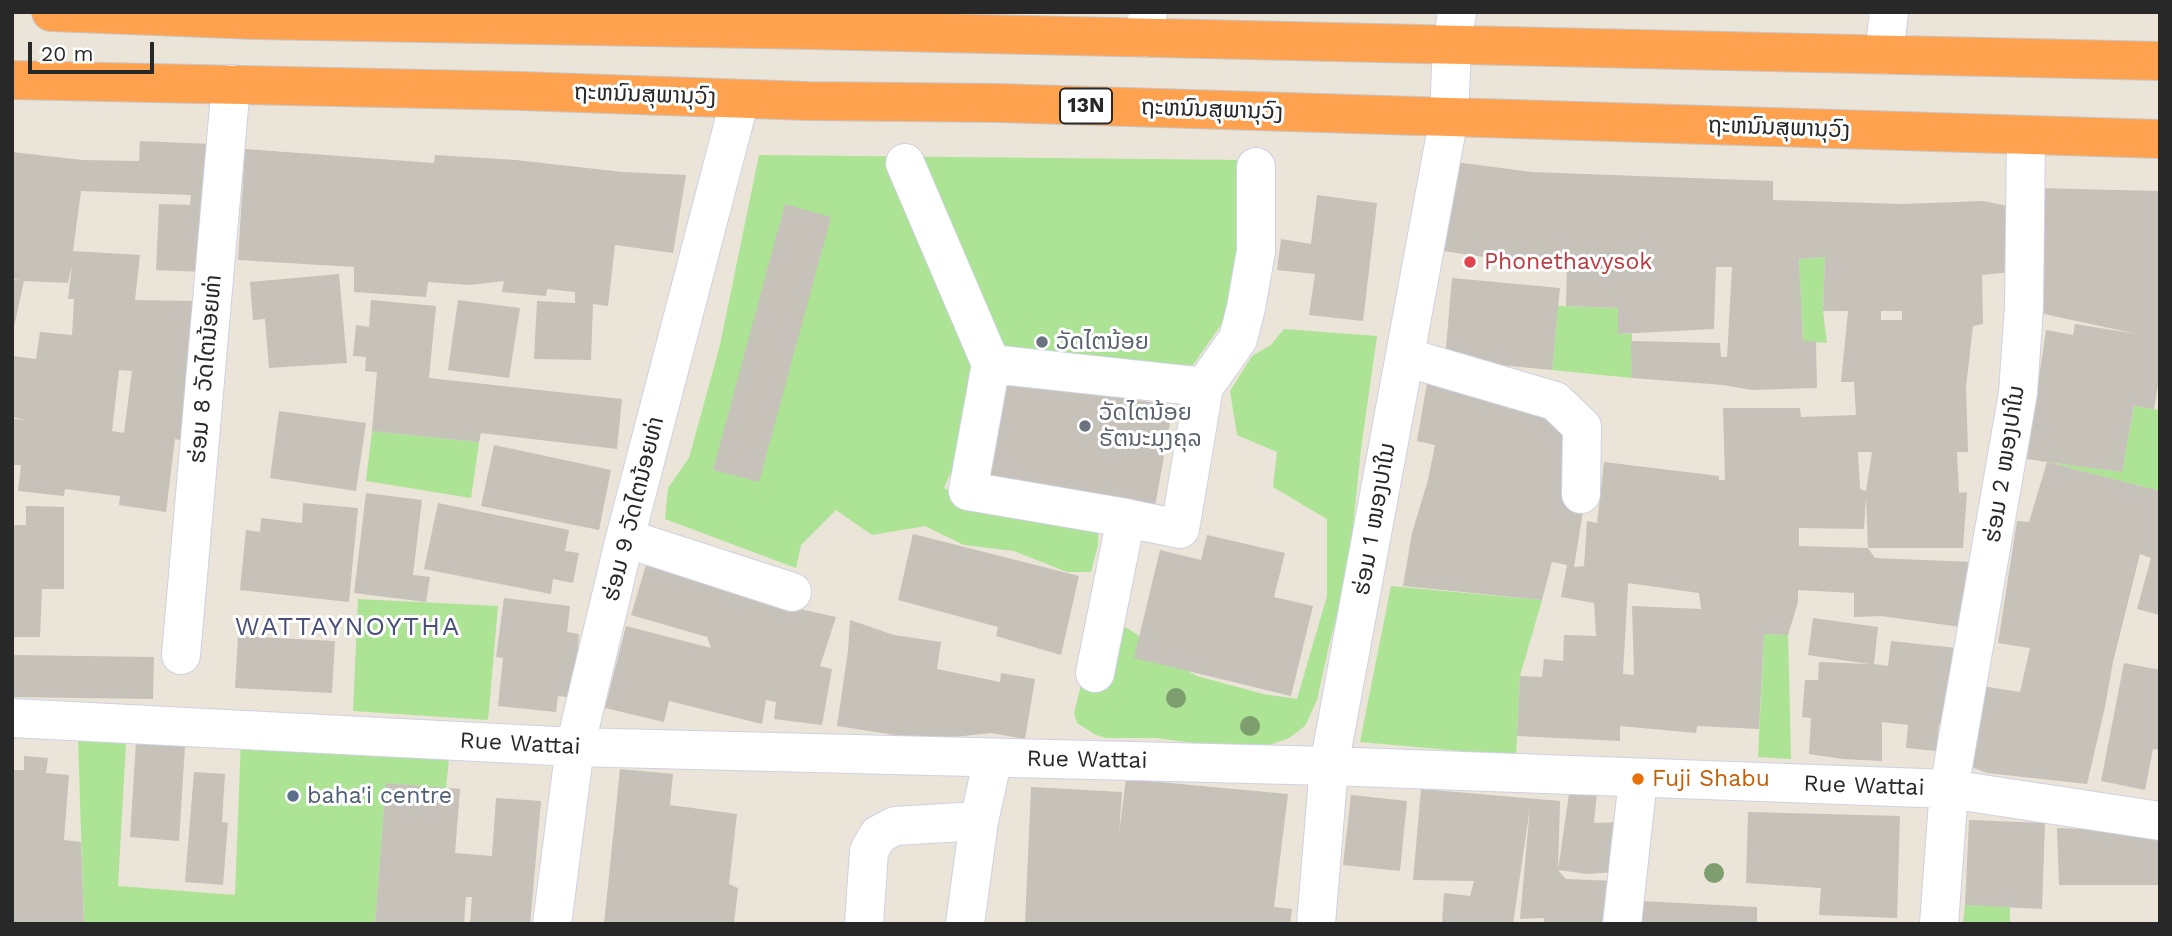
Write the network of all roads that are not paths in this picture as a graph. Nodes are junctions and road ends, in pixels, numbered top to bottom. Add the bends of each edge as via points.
1 (51, 12) edge
2 (1889, 12) edge
3 (255, 16) edge
4 (704, 20) edge
5 (846, 22) edge
6 (1147, 25) edge
7 (1454, 29) edge
8 (1884, 55) junction
9 (2160, 61) edge
10 (12, 80) edge
11 (231, 84) junction
12 (740, 99) junction
13 (1449, 117) junction
14 (2026, 135) junction
15 (2160, 139) edge
16 (905, 163) dead end
17 (1256, 167) dead end
18 (1405, 357) junction
19 (991, 364) junction
20 (1204, 387) junction
21 (1581, 494) dead end
22 (1126, 519) junction
23 (625, 538) junction
24 (792, 593) dead end
25 (181, 654) dead end
26 (1095, 673) dead end
27 (12, 718) edge
28 (575, 747) junction
29 (993, 758) junction
30 (1329, 766) junction
31 (1638, 779) junction
32 (1949, 789) junction
33 (979, 821) junction
34 (2160, 821) edge
35 (552, 924) edge
36 (864, 924) edge
37 (965, 924) edge
38 (1316, 924) edge
39 (1622, 924) edge
40 (1939, 924) edge

1 - 3 highway
2 - 8 street
3 - 4 highway
4 - 5 highway
5 - 6 highway
6 - 7 highway
7 - 8 highway
7 - 13 street, ຮ່ອມ 1 ໜອງປາໃນ
8 - 9 highway
10 - 11 highway, ຖະຫນົນສຸພານຸວົງ / 13N
11 - 12 highway, ຖະຫນົນສຸພານຸວົງ / 13N
11 - 25 street, ຮ່ອມ 8 ວັດໄຕນ້ອຍທ່າ
12 - 13 highway, ຖະຫນົນສຸພານຸວົງ / 13N
12 - 23 street, ຮ່ອມ 9 ວັດໄຕນ້ອຍທ່າ
13 - 14 highway, ຖະຫນົນສຸພານຸວົງ / 13N
13 - 18 street, ຮ່ອມ 1 ໜອງປາໃນ
14 - 15 highway, ຖະຫນົນສຸພານຸວົງ / 13N
14 - 32 street, ຮ່ອມ 2 ໜອງປາໃນ via 2018,393
16 - 19 street
17 - 20 street via 1256,251 1247,309 1238,339
18 - 21 street via 1555,401 1582,427
18 - 30 street, ຮ່ອມ 1 ໜອງປາໃນ
19 - 20 street
19 - 22 street via 968,491
20 - 22 street via 1180,529
22 - 26 street
23 - 24 street
23 - 28 street, ຮ່ອມ 9 ວັດໄຕນ້ອຍທ່າ
27 - 28 street, Rue Wattai
28 - 29 street, Rue Wattai
28 - 35 street, ຮ່ອມ 9 ວັດໄຕນ້ອຍທ່າ
29 - 30 street, Rue Wattai
29 - 33 street
30 - 31 street, Rue Wattai
30 - 38 street, ຮ່ອມ 1 ໜອງປາໃນ
31 - 32 street, Rue Wattai
31 - 39 street
32 - 34 street, Rue Wattai
32 - 40 street, ຮ່ອມ 2 ໜອງປາໃນ
33 - 36 street via 895,826 878,835 869,851
33 - 37 street

